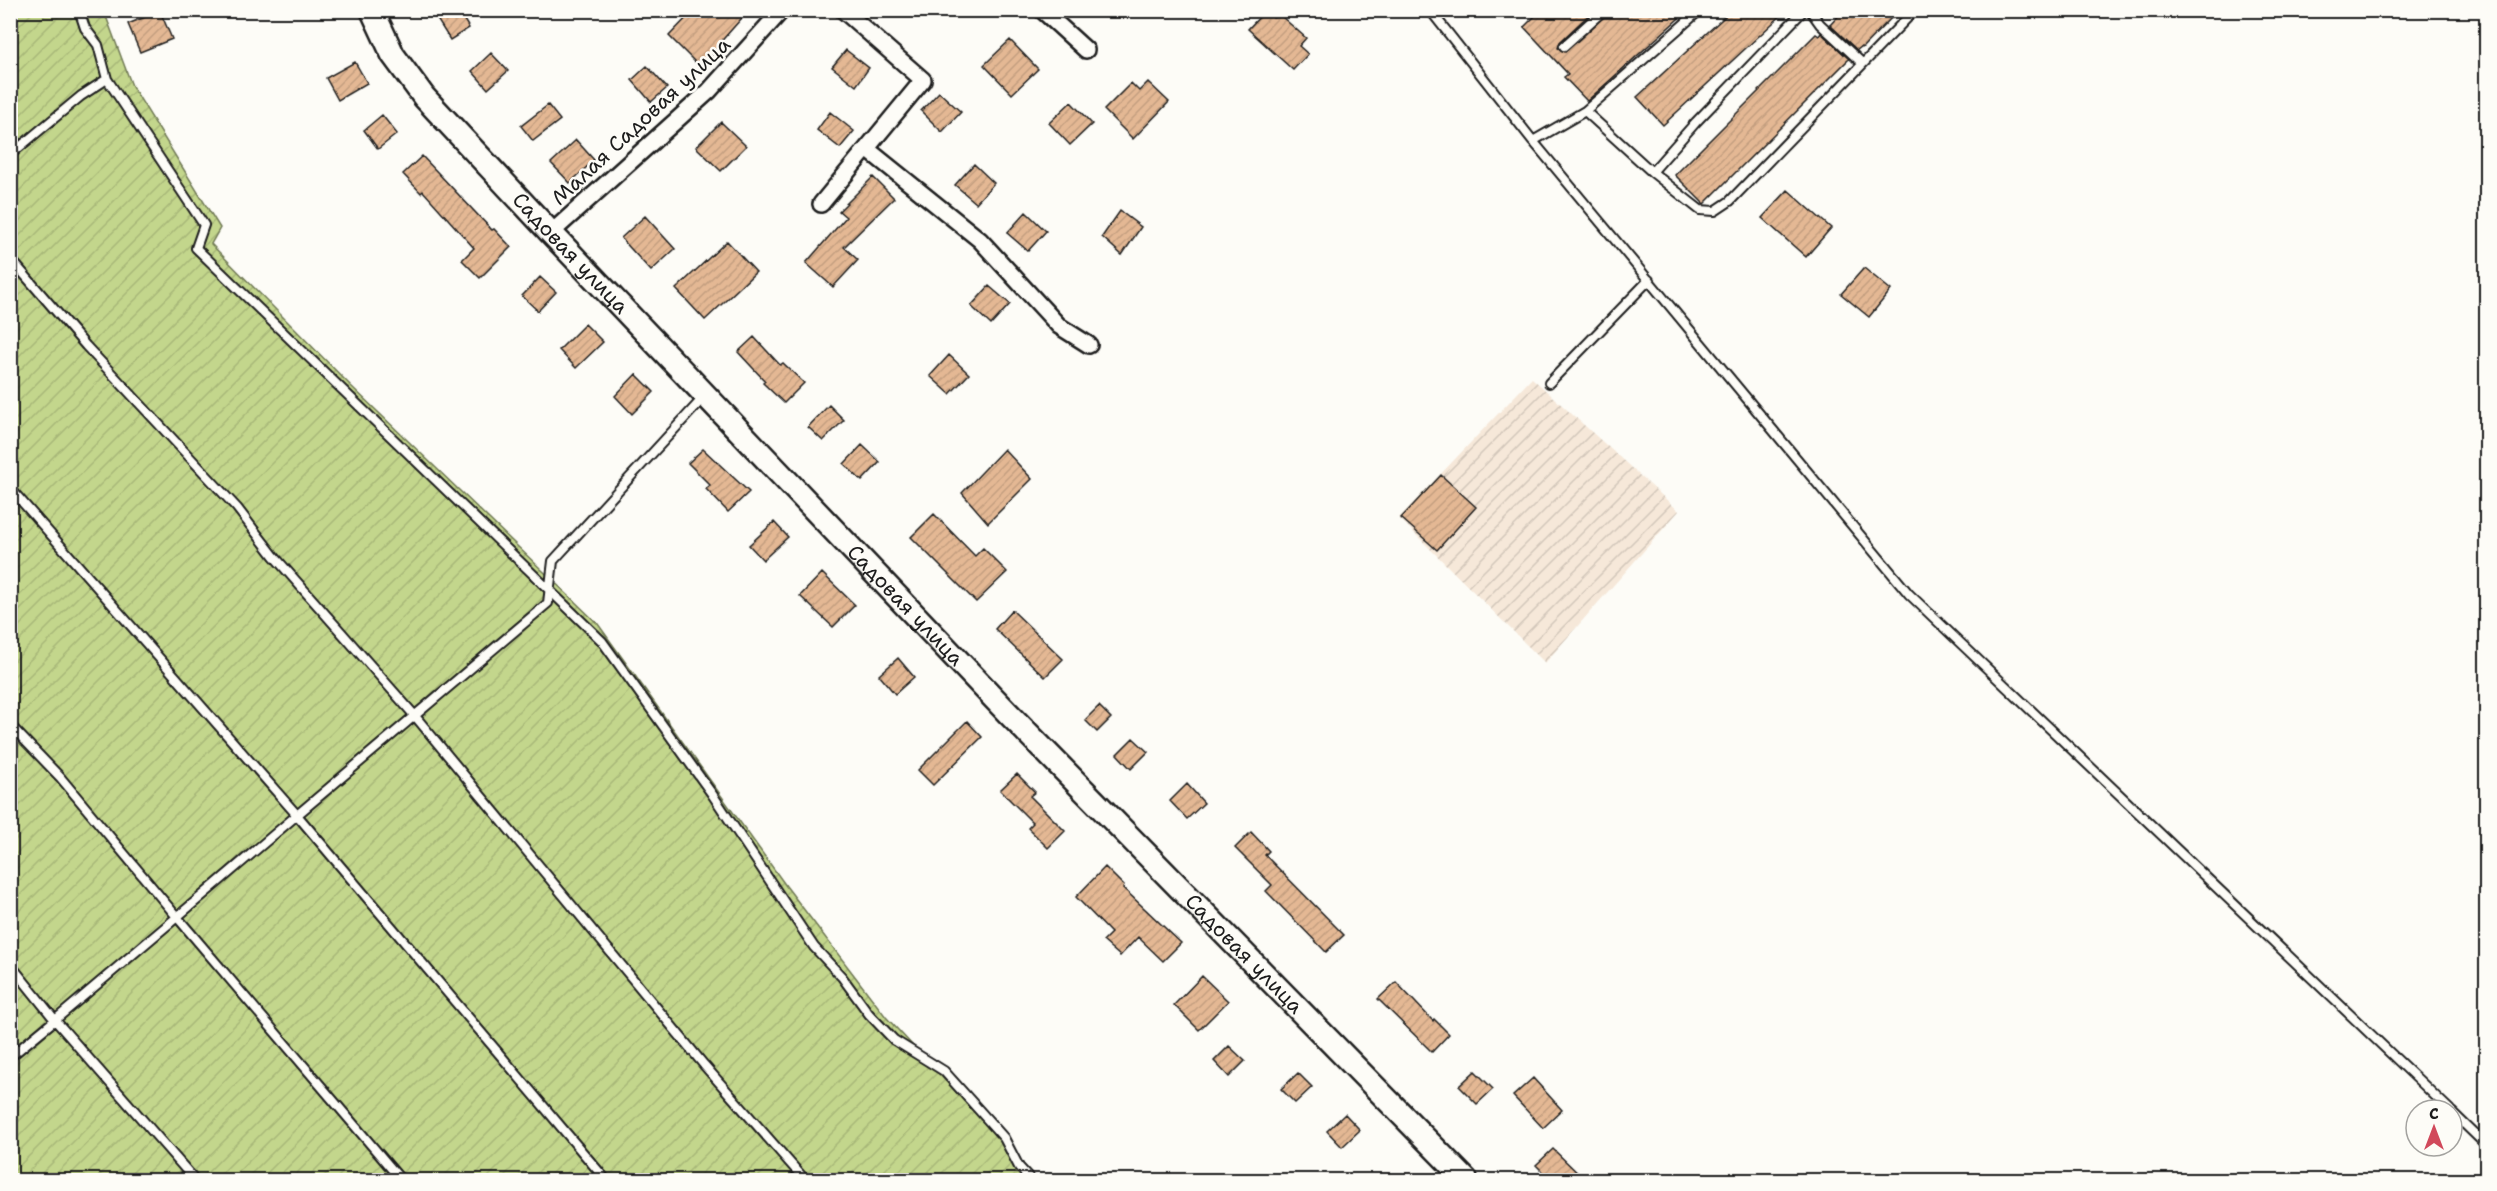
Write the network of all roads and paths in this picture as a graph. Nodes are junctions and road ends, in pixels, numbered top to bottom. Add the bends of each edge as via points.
1 (78, 10) edge
2 (372, 10) edge
3 (782, 10) edge
4 (843, 10) edge
5 (1042, 10) edge
6 (1430, 10) edge
7 (1604, 10) edge
8 (1700, 10) edge
9 (1803, 10) edge
10 (1810, 10) edge
11 (1915, 10) edge
12 (1564, 46) dead end
13 (1086, 50) dead end
14 (1862, 63) junction
15 (107, 79) junction
16 (1585, 111) junction
17 (1533, 141) junction
18 (867, 149) junction
19 (10, 155) edge
20 (1652, 172) junction
21 (821, 204) dead end
22 (551, 233) junction
23 (10, 258) edge
24 (1649, 280) junction
25 (1089, 345) dead end
26 (1549, 383) dead end
27 (706, 395) junction
28 (10, 488) edge
29 (550, 590) junction
30 (415, 716) junction
31 (10, 725) edge
32 (297, 815) junction
33 (177, 917) junction
34 (10, 964) edge
35 (56, 1020) junction
36 (10, 1057) edge
37 (2437, 1098) edge
38 (2464, 1123) edge
39 (2487, 1145) edge
40 (195, 1180) edge
41 (401, 1180) edge
42 (606, 1180) edge
43 (805, 1180) edge
44 (1031, 1180) edge
45 (1466, 1180) edge

1 - 15 lane via 98,45
2 - 22 main road, Садовая улица via 393,55 424,97
3 - 22 street, Малая Садовая улица via 709,91
4 - 18 street via 922,80
5 - 13 street
6 - 17 lane
7 - 12 lane
8 - 16 lane
9 - 20 lane
10 - 14 lane
11 - 14 lane
14 - 20 lane via 1730,201 1715,210 1701,210
15 - 19 lane
15 - 29 lane via 204,225 196,248
16 - 17 lane
16 - 20 lane
17 - 24 lane
18 - 21 street
18 - 25 street via 980,240 1059,326
22 - 27 main road, Садовая улица
23 - 30 lane via 86,346 237,507 274,556
24 - 26 lane
24 - 37 lane via 1909,594
27 - 29 lane via 553,561
27 - 45 main road, Садовая улица via 1008,713
28 - 32 lane
29 - 30 lane via 548,603
29 - 44 lane via 602,641 814,946 869,1014 894,1040 944,1071 1004,1138 1019,1167
30 - 32 lane
30 - 43 lane via 689,1047
31 - 33 lane via 60,777
32 - 33 lane
32 - 42 lane
33 - 35 lane
33 - 41 lane
34 - 35 lane
35 - 36 lane
35 - 40 lane
38 - 39 lane

